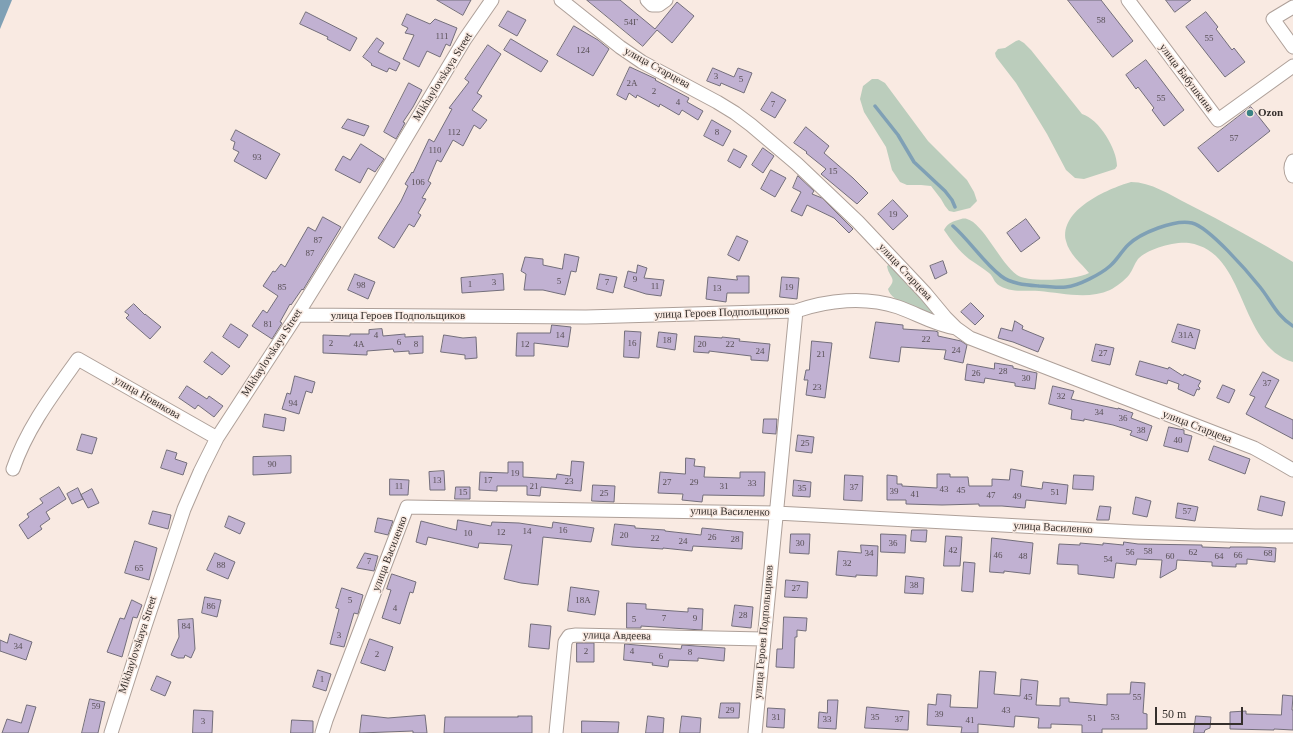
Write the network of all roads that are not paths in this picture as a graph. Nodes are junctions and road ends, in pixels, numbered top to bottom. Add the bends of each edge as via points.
1 (492, 0) edge
2 (561, 0) edge
3 (646, 0) edge
4 (666, 0) edge
5 (1128, 0) edge
6 (1293, 8) edge
7 (1293, 47) edge
8 (1293, 66) edge
9 (1293, 160) edge
10 (1293, 176) edge
11 (796, 311) junction
12 (297, 315) junction
13 (956, 328) junction
14 (217, 438) junction
15 (13, 470) dead end
16 (1293, 470) edge
17 (776, 513) junction
18 (1293, 536) edge
19 (763, 639) junction
20 (111, 733) edge
21 (322, 733) edge
22 (556, 733) edge
23 (755, 733) edge

1 - 12 street, Mikhaylovskaya Street via 465,39
2 - 13 street, улица Старцева via 642,62 680,81 751,125 797,164 858,222
3 - 4 street via 652,5 659,5
5 - 8 street, улица Бабушкина via 1218,120
6 - 7 street via 1273,20
9 - 10 street via 1290,165
11 - 12 street, улица Героев Подпольщиков via 586,317
11 - 13 street via 835,302 874,302 892,305 940,325
11 - 17 street, улица Героев Подпольщиков
12 - 14 street, Mikhaylovskaya Street
13 - 16 street, улица Старцева via 985,345 1254,448
14 - 15 street, улица Новикова via 78,359 34,424
14 - 20 street, Mikhaylovskaya Street via 184,510
17 - 18 street, улица Василенко via 1134,532
17 - 19 street, улица Героев Подпольщиков
17 - 21 street, улица Василенко via 407,507
19 - 22 street, улица Авдеева via 576,634 568,636 565,642
19 - 23 street, улица Героев Подпольщиков

